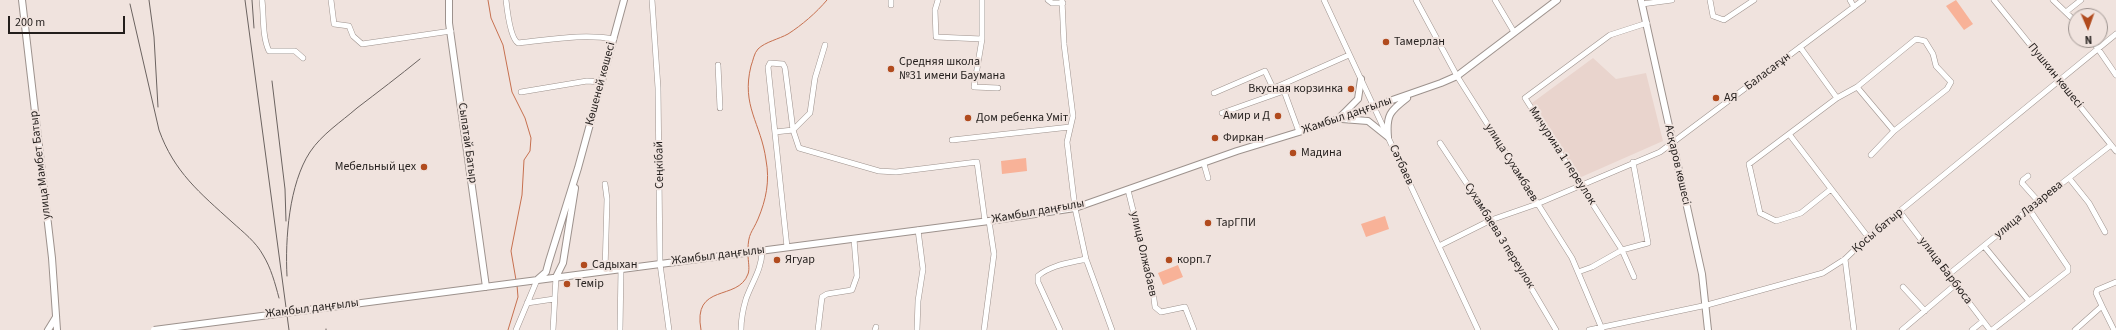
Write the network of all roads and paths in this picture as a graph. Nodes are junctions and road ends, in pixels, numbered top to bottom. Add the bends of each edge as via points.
1 (22, 0) edge
2 (262, 0) edge
3 (331, 0) edge
4 (449, 0) edge
5 (506, 0) edge
6 (624, 0) edge
7 (652, 0) edge
8 (938, 0) edge
9 (982, 0) edge
10 (1048, 0) edge
11 (1324, 0) edge
12 (1416, 0) edge
13 (1495, 0) edge
14 (1557, 0) edge
15 (1672, 0) edge
16 (1710, 0) edge
17 (1754, 0) edge
18 (1850, 0) edge
19 (1864, 0) edge
20 (1994, 0) edge
21 (2053, 0) edge
22 (2081, 0) edge
23 (1063, 2) edge
24 (1642, 2) edge
25 (1854, 7) junction
26 (2066, 12) joint
27 (1647, 24) junction
28 (451, 31) junction
29 (1514, 32) junction
30 (614, 38) junction
31 (982, 39) junction
32 (825, 45) dead end
33 (1800, 47) junction
34 (2097, 48) joint
35 (1349, 55) junction
36 (303, 58) dead end
37 (718, 65) dead end
38 (2116, 75) edge
39 (1457, 76) junction
40 (1361, 79) junction
41 (2058, 80) junction
42 (601, 82) junction
43 (1281, 85) junction
44 (1857, 87) junction
45 (998, 88) dead end
46 (1284, 91) junction
47 (521, 92) dead end
48 (1214, 93) dead end
49 (1412, 94) junction
50 (1837, 98) junction
51 (1374, 106) junction
52 (720, 108) dead end
53 (1222, 113) dead end
54 (1337, 119) junction
55 (1070, 127) junction
56 (793, 130) junction
57 (1894, 131) junction
58 (775, 132) junction
59 (1299, 132) junction
60 (1789, 134) junction
61 (1388, 137) junction
62 (952, 140) dead end
63 (1440, 143) dead end
64 (1672, 145) junction
65 (2111, 145) junction
66 (2116, 151) edge
67 (1871, 155) dead end
68 (1633, 162) junction
69 (1204, 164) junction
70 (578, 168) junction
71 (2028, 176) dead end
72 (1208, 178) dead end
73 (2069, 178) junction
74 (606, 184) dead end
75 (1580, 185) junction
76 (1832, 189) junction
77 (1128, 190) junction
78 (2038, 202) junction
79 (1537, 204) junction
80 (1075, 208) junction
81 (2029, 209) junction
82 (1900, 212) junction
83 (1490, 220) junction
84 (987, 221) junction
85 (918, 230) junction
86 (2105, 232) dead end
87 (1868, 237) junction
88 (854, 239) junction
89 (1439, 246) junction
90 (1984, 246) junction
91 (787, 247) junction
92 (1622, 250) junction
93 (762, 251) junction
94 (1086, 259) junction
95 (1844, 259) junction
96 (549, 262) junction
97 (660, 264) junction
98 (621, 268) junction
99 (605, 270) junction
100 (1578, 272) junction
101 (1948, 275) junction
102 (556, 277) junction
103 (1634, 277) dead end
104 (537, 280) junction
105 (2116, 282) edge
106 (1955, 285) junction
107 (486, 287) junction
108 (1903, 287) dead end
109 (554, 299) junction
110 (2030, 301) junction
111 (527, 303) junction
112 (1707, 305) junction
113 (2102, 306) junction
114 (1924, 311) junction
115 (56, 316) junction
116 (1983, 321) junction
117 (1602, 329) edge
118 (48, 330) edge
119 (57, 330) edge
120 (154, 330) edge
121 (516, 330) edge
122 (553, 330) edge
123 (620, 330) edge
124 (669, 330) edge
125 (741, 330) edge
126 (818, 330) edge
127 (917, 330) edge
128 (984, 330) edge
129 (1060, 330) edge
130 (1112, 330) edge
131 (1194, 330) edge
132 (1478, 330) edge
133 (1556, 330) edge
134 (1589, 330) edge
135 (1708, 330) edge
136 (1854, 330) edge
137 (1902, 330) edge
138 (1972, 330) edge
139 (1991, 330) edge
140 (2075, 330) edge
141 (2114, 330) edge

1 - 115 main road, улица Мамбет Батыр via 52,258
2 - 36 street via 264,42 268,51 295,51
3 - 28 street via 334,24 349,26 353,36 362,44
4 - 28 main road, Сыпатай Батыр
5 - 30 street via 511,30 518,43 599,36
6 - 30 main road, Көшеней көшесі
7 - 97 street, Сеңкібай via 658,88
8 - 31 street via 936,37
9 - 31 street
10 - 23 street via 1052,3
11 - 35 street, Сәтбаев
12 - 39 street, улица Сухамбаев
13 - 29 street
14 - 29 main road, Жамбыл даңғылы
15 - 24 street
16 - 17 street via 1714,16 1724,20
18 - 25 street
19 - 25 street, Баласағұн
20 - 41 street, Пушкин көшесі
21 - 26 street
22 - 26 street
23 - 55 street via 1064,44 1073,116
24 - 27 main road, Асқаров көшесі
25 - 33 street, Баласағұн
27 - 64 main road, Асқаров көшесі
27 - 75 street, Мичурина 1 переулок via 1610,35 1525,98
28 - 107 main road, Сыпатай Батыр
29 - 39 main road, Жамбыл даңғылы
30 - 42 main road, Көшеней көшесі
31 - 45 street via 974,87
32 - 56 street via 815,78 810,113
33 - 50 street
33 - 64 street, Баласағұн
34 - 38 street
34 - 41 street, Қосы батыр
35 - 40 street, Сәтбаев
35 - 43 street
37 - 52 street
39 - 49 main road, Жамбыл даңғылы
39 - 79 street, улица Сухамбаев
40 - 51 street, Сәтбаев
40 - 54 main road via 1358,99
41 - 65 street, Пушкин көшесі
41 - 82 street, Қосы батыр
42 - 47 street via 587,81
42 - 70 main road, Көшеней көшесі
43 - 46 street
43 - 48 street via 1273,88 1265,71
44 - 50 street
44 - 57 street
44 - 57 street via 1916,39 1925,41 1933,54 1936,66 1951,85
46 - 53 street
46 - 59 street
49 - 51 main road, Жамбыл даңғылы
49 - 61 main road via 1388,116
50 - 60 street
51 - 54 main road, Жамбыл даңғылы
51 - 61 street, Сәтбаев
54 - 59 main road, Жамбыл даңғылы
54 - 61 main road via 1368,121
55 - 62 street
55 - 80 street via 1067,142
56 - 58 street
56 - 58 street via 785,68 777,62 770,63 768,67
56 - 84 street via 799,148 879,170 910,171 977,162
57 - 67 street
58 - 91 street
59 - 69 main road, Жамбыл даңғылы
60 - 76 street
60 - 76 street via 1749,164 1760,213 1776,221 1801,213
61 - 89 street, Сәтбаев
63 - 83 street, Сухамбаева 3 переулок
64 - 68 street, Баласағұн
64 - 112 main road, Асқаров көшесі via 1696,245
65 - 66 street, Пушкин көшесі
65 - 73 street, улица Лазарева
68 - 75 street, Баласағұн
68 - 92 street via 1648,244
69 - 72 street
69 - 77 main road, Жамбыл даңғылы
70 - 96 main road, Көшеней көшесі
70 - 102 main road, Көшеней көшесі via 563,263
71 - 78 street via 2022,183
73 - 78 street, улица Лазарева
73 - 86 street via 2089,203
74 - 99 street
75 - 79 street, Баласағұн
75 - 92 street, Мичурина 1 переулок
76 - 87 street
77 - 80 main road, Жамбыл даңғылы
77 - 131 street, улица Олжабаев via 1155,307 1161,312 1185,307
78 - 81 street, улица Лазарева
79 - 83 street, Баласағұн
79 - 100 street, улица Сухамбаев via 1572,258
80 - 84 main road, Жамбыл даңғылы
80 - 94 street
81 - 90 street, улица Лазарева
81 - 110 street via 2069,269
82 - 87 street, Қосы батыр
82 - 101 street, улица Барбюса
83 - 89 street, Баласағұн
83 - 133 street, Сухамбаева 3 переулок
84 - 85 main road, Жамбыл даңғылы
84 - 128 street via 994,254
85 - 88 main road, Жамбыл даңғылы
85 - 127 street via 923,269
87 - 95 street, Қосы батыр
88 - 91 main road, Жамбыл даңғылы
88 - 126 street via 857,276 852,290 822,297
89 - 132 street, Сәтбаев
90 - 101 street, улица Лазарева
90 - 110 street
91 - 93 main road, Жамбыл даңғылы
92 - 100 street
92 - 103 street, Мичурина 1 переулок
93 - 97 main road, Жамбыл даңғылы
93 - 125 street via 756,281 741,317
94 - 129 street via 1058,265 1038,276 1038,282
94 - 130 street
95 - 112 street, Қосы батыр via 1823,273
95 - 136 street
96 - 102 main road
96 - 104 main road, Көшеней көшесі via 546,272
97 - 98 main road, Жамбыл даңғылы
97 - 124 street, Сеңкібай
98 - 99 main road, Жамбыл даңғылы
98 - 123 street
99 - 102 main road, Жамбыл даңғылы
100 - 117 street, улица Сухамбаев
101 - 106 street, улица Барбюса
102 - 104 main road, Жамбыл даңғылы
102 - 109 street
104 - 107 main road, Жамбыл даңғылы
104 - 111 street
105 - 113 street via 2096,293
106 - 114 street
106 - 116 street, улица Барбюса
107 - 120 main road, Жамбыл даңғылы, bridge
108 - 114 street
109 - 111 street
109 - 122 street
110 - 139 street
111 - 121 street
112 - 117 street, Қосы батыр
112 - 135 main road, Асқаров көшесі
113 - 140 street
113 - 141 street
114 - 137 street
115 - 118 main road
115 - 119 main road, улица Мамбет Батыр
116 - 138 street
116 - 139 street, улица Барбюса
117 - 134 street, Қосы батыр

